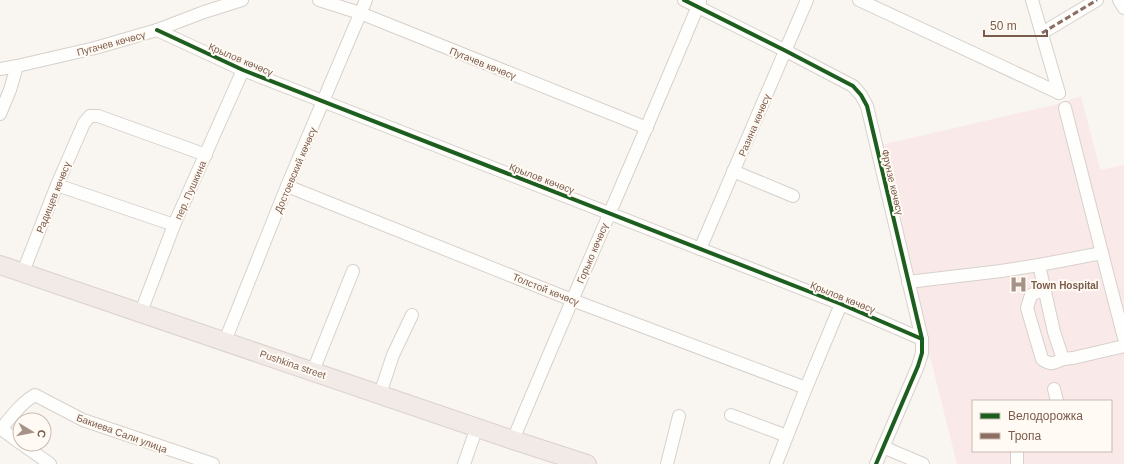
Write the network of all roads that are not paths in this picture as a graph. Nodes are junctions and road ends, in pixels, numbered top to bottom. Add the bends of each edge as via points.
1 (242, 0) edge
2 (319, 0) edge
3 (366, 0) edge
4 (684, 0) edge
5 (807, 0) edge
6 (858, 0) edge
7 (1032, 0) edge
8 (1097, 0) edge
9 (1119, 0) edge
10 (699, 4) edge
11 (1124, 8) edge
12 (360, 13) junction
13 (157, 30) junction
14 (1042, 33) junction
15 (786, 51) junction
16 (17, 66) junction
17 (0, 69) edge
18 (243, 70) junction
19 (324, 102) junction
20 (1065, 108) dead end
21 (0, 114) edge
22 (647, 128) junction
23 (206, 155) junction
24 (734, 171) junction
25 (57, 185) junction
26 (287, 186) junction
27 (793, 196) dead end
28 (609, 213) junction
29 (174, 225) junction
30 (700, 249) junction
31 (1102, 253) junction
32 (0, 264) edge
33 (1039, 265) junction
34 (354, 271) dead end
35 (23, 272) junction
36 (908, 282) junction
37 (1044, 289) junction
38 (572, 300) junction
39 (841, 304) junction
40 (141, 312) junction
41 (412, 315) dead end
42 (1124, 338) edge
43 (922, 339) junction
44 (225, 341) junction
45 (1124, 346) edge
46 (1063, 359) junction
47 (313, 371) junction
48 (806, 388) junction
49 (380, 394) junction
50 (731, 415) dead end
51 (679, 416) dead end
52 (477, 427) junction
53 (0, 428) edge
54 (787, 436) junction
55 (12, 437) edge
56 (513, 440) junction
57 (883, 447) junction
58 (33, 452) edge
59 (1017, 452) edge
60 (50, 464) edge
61 (213, 464) edge
62 (464, 464) edge
63 (587, 464) edge
64 (667, 464) edge
65 (776, 464) edge
66 (876, 464) edge
67 (923, 464) edge
68 (1017, 464) edge

1 - 13 street, Пугачев көчөсү
2 - 12 street, Пугачев көчөсү
3 - 12 street, Достоевский көчөсү
4 - 10 street, Фрунзе көчөсү
5 - 15 street, Разина көчөсү
6 - 14 street via 1059,93
7 - 14 street
8 - 14 street
9 - 11 street
10 - 15 street, Фрунзе көчөсү
10 - 22 street, Горько көчөсү
12 - 19 street, Достоевский көчөсү
12 - 22 street, Пугачев көчөсү
13 - 16 street, Пугачев көчөсү
13 - 18 street, Крылов көчөсү
15 - 24 street, Разина көчөсү
15 - 36 street, Фрунзе көчөсү via 853,86 867,106
16 - 17 street, Пугачев көчөсү
16 - 21 street
18 - 19 street, Крылов көчөсү
18 - 23 street, пер. Пушкина
19 - 26 street, Достоевский көчөсү
19 - 28 street, Крылов көчөсү
20 - 31 street
22 - 28 street, Горько көчөсү
23 - 25 street, Радищев көчөсү via 98,116 90,116 84,123
23 - 29 street, пер. Пушкина
24 - 27 street
24 - 30 street, Разина көчөсү
25 - 29 street
25 - 35 street, Радищев көчөсү
26 - 38 street, Толстой көчөсү
26 - 44 street, Достоевский көчөсү
28 - 30 street, Крылов көчөсү
28 - 38 street, Горько көчөсү
29 - 40 street, пер. Пушкина
30 - 39 street, Крылов көчөсү
31 - 33 street
31 - 42 street
32 - 35 highway, Pushkina street
33 - 36 street
33 - 37 street
34 - 47 street
35 - 40 highway, Pushkina street
36 - 43 street, Фрунзе көчөсү
37 - 46 street
37 - 46 street via 1031,295 1027,308 1042,359 1052,364
38 - 48 street, Толстой көчөсү
38 - 56 street, Горько көчөсү
39 - 43 street, Крылов көчөсү
39 - 48 street
40 - 44 highway, Pushkina street
41 - 49 street via 393,355
43 - 57 street, Фрунзе көчөсү via 922,353 918,366
44 - 47 highway, Pushkina street
45 - 46 street
47 - 49 highway, Pushkina street
48 - 54 street
49 - 52 highway, Pushkina street
50 - 54 street
51 - 64 street
52 - 56 highway, Pushkina street
52 - 62 street
53 - 55 street
53 - 61 street, Бакиева Сали улица via 35,395 83,420
54 - 65 street
56 - 63 highway, Pushkina street
57 - 66 street, Фрунзе көчөсү
57 - 67 street
58 - 60 street
59 - 68 street

